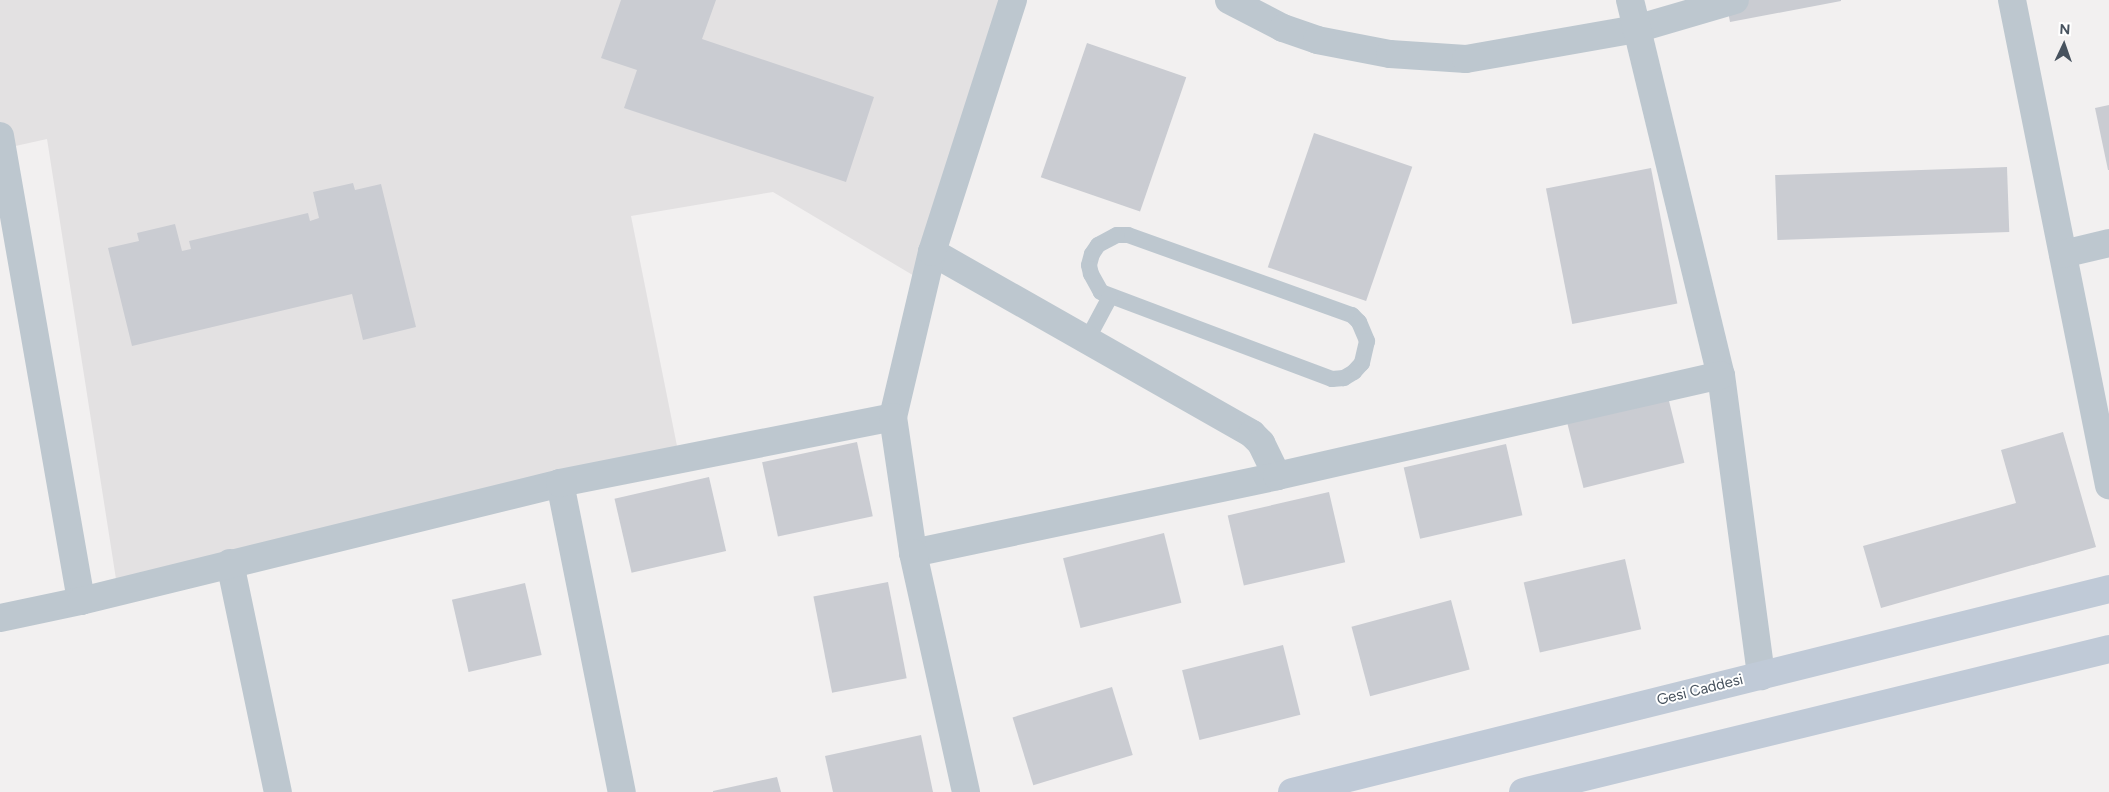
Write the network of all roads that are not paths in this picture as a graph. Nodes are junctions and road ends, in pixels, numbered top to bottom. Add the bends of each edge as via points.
1 (1013, 0) edge
2 (1630, 0) edge
3 (1735, 0) edge
4 (2012, 0) edge
5 (1240, 3) edge
6 (1636, 28) junction
7 (0, 136) edge
8 (2109, 243) edge
9 (932, 252) junction
10 (2063, 254) junction
11 (1110, 296) junction
12 (1087, 340) junction
13 (1721, 375) junction
14 (893, 417) junction
15 (1277, 476) junction
16 (560, 483) junction
17 (2109, 485) edge
18 (913, 553) junction
19 (230, 563) junction
20 (2109, 589) edge
21 (81, 601) junction
22 (0, 618) edge
23 (2109, 649) edge
24 (1761, 676) junction
25 (278, 792) edge
26 (622, 792) edge
27 (966, 792) edge
28 (1292, 792) edge
29 (1523, 792) edge

1 - 9 street
2 - 6 street
3 - 6 street
4 - 10 street
5 - 6 street via 1283,28 1317,40 1428,58 1466,59
6 - 13 street
7 - 21 street
8 - 10 street
9 - 12 street
9 - 14 street
10 - 17 street
11 - 11 lane via 1332,379 1344,378 1354,372 1366,352 1364,331 1352,315 1128,235 1106,239 1092,254 1090,264 1094,284
11 - 12 lane
12 - 15 street via 1252,434 1261,443
13 - 15 street
13 - 24 street
14 - 16 street
14 - 18 street
15 - 18 street
16 - 19 street
16 - 26 street
18 - 27 street
19 - 21 street
19 - 25 street
20 - 24 main road, Gesi Caddesi
21 - 22 street
23 - 29 main road
24 - 28 main road, Gesi Caddesi

